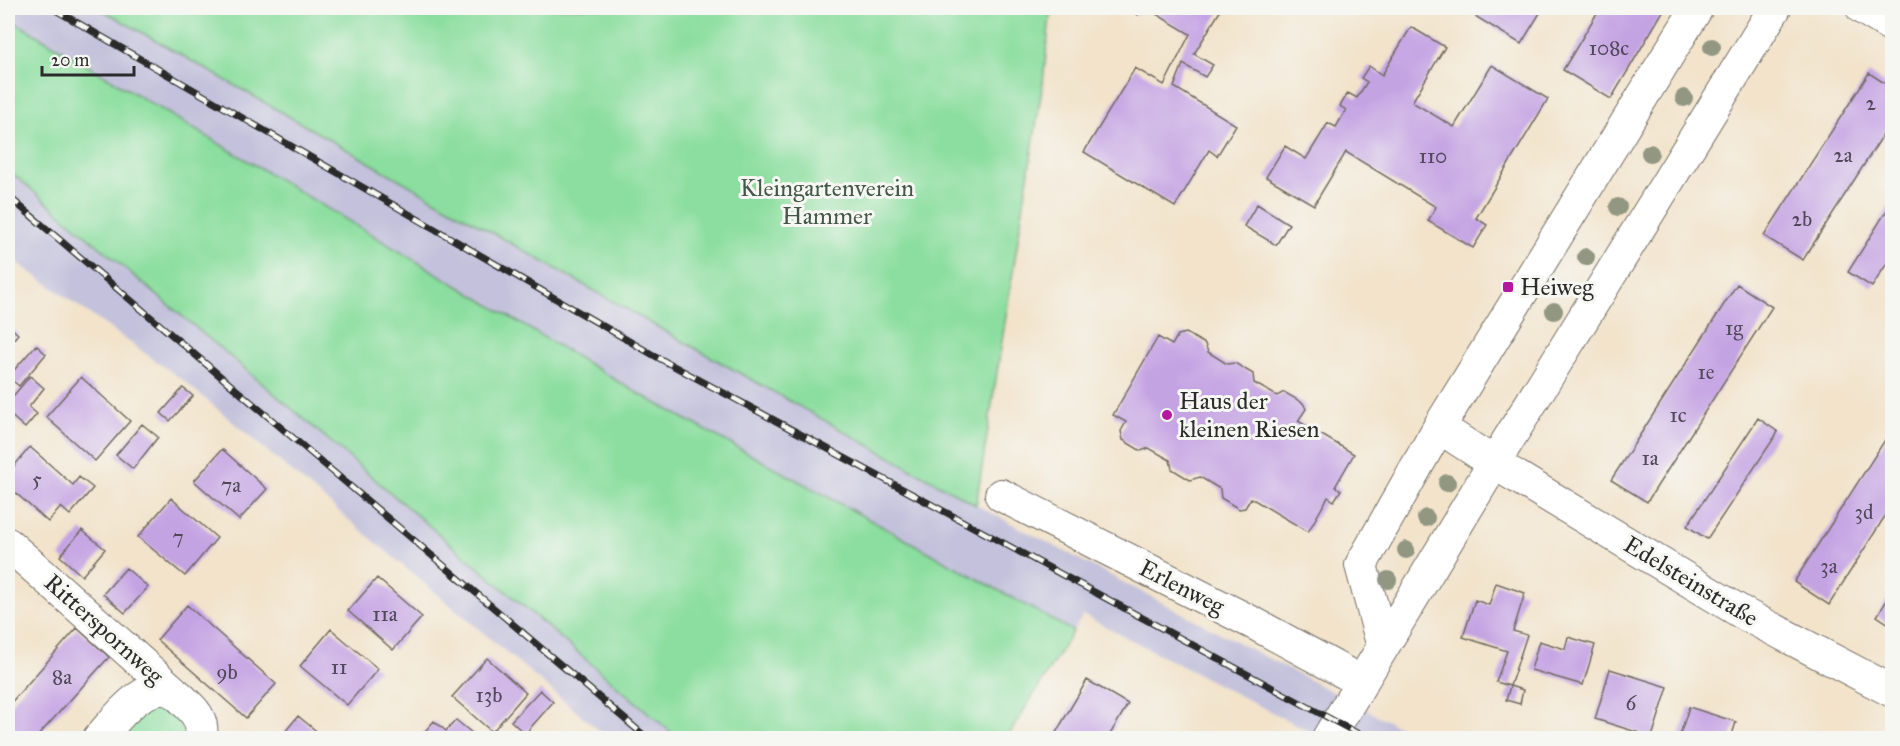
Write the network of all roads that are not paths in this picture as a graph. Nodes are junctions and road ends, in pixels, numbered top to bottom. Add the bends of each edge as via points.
1 (1697, 8) edge
2 (1775, 8) edge
3 (1862, 8) edge
4 (1893, 26) edge
5 (1439, 427) junction
6 (1494, 463) junction
7 (1001, 495) dead end
8 (8, 544) edge
9 (1383, 647) junction
10 (1362, 682) junction
11 (173, 691) junction
12 (1893, 691) edge
13 (199, 726) edge
14 (99, 738) edge
15 (226, 738) edge
16 (1328, 738) edge

1 - 5 street
2 - 6 street
3 - 4 street
5 - 6 street, Edelsteinstraße
5 - 9 street via 1361,565
6 - 9 street
6 - 12 street, Edelsteinstraße via 1746,615
7 - 10 street, Erlenweg
8 - 11 street, Ritterspornweg
9 - 10 street
10 - 16 street
11 - 13 street, Ritterspornweg
11 - 14 street, Ritterspornweg via 152,689
13 - 15 street, Ritterspornweg

